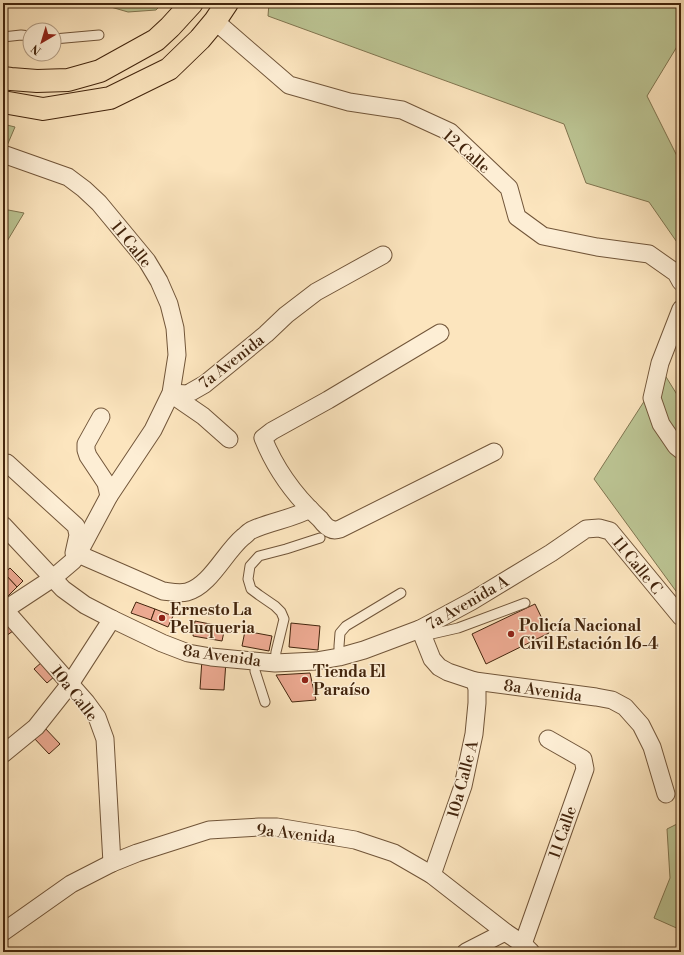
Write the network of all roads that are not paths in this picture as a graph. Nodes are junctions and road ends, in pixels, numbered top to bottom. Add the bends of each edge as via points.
1 (192, 3) edge
2 (227, 3) edge
3 (215, 21) junction
4 (22, 35) edge
5 (99, 35) dead end
6 (3, 37) edge
7 (62, 38) edge
8 (3, 78) edge
9 (3, 102) edge
10 (3, 154) edge
11 (383, 255) dead end
12 (681, 282) edge
13 (681, 309) edge
14 (440, 333) dead end
15 (171, 393) junction
16 (101, 417) dead end
17 (228, 440) dead end
18 (681, 450) edge
19 (494, 452) dead end
20 (7, 463) dead end
21 (109, 496) junction
22 (310, 510) junction
23 (3, 525) edge
24 (610, 531) joint
25 (320, 538) dead end
26 (75, 558) junction
27 (53, 578) junction
28 (401, 593) dead end
29 (525, 603) dead end
30 (4, 610) edge
31 (681, 618) edge
32 (112, 619) junction
33 (421, 632) junction
34 (339, 657) junction
35 (256, 661) junction
36 (316, 661) joint
37 (275, 663) junction
38 (475, 680) junction
39 (70, 684) junction
40 (265, 702) dead end
41 (548, 739) dead end
42 (3, 754) edge
43 (666, 794) dead end
44 (112, 863) junction
45 (432, 875) junction
46 (3, 932) edge
47 (505, 932) junction
48 (527, 948) edge
49 (466, 952) edge

1 - 8 highway via 156,40 100,71 68,80
2 - 3 highway
3 - 9 highway via 169,68 110,98 43,109
3 - 12 street, 12 Calle via 289,86 349,102 402,110 450,132 509,188 518,216 543,236 649,254 676,273
4 - 6 lane
5 - 7 lane
10 - 15 street, 11 Calle via 68,177 99,203 147,260 169,304 175,328 177,355
11 - 15 street, 7a Avenida via 316,292 205,384 187,394
13 - 18 street via 660,363 652,398 661,424
14 - 22 street via 263,438 280,471
15 - 17 street via 203,416
15 - 21 street via 153,430
16 - 21 street via 86,444 86,450 106,482
19 - 22 street via 340,529 330,529
20 - 26 street via 76,526 78,535
21 - 26 street
22 - 26 street via 252,530 237,542 198,588 187,592 163,591
23 - 27 street, 8a Avenida
24 - 31 street, 11 Calle C
24 - 33 street, 7a Avenida A via 599,528 586,529
25 - 37 lane via 259,556 250,566 248,578 252,589 282,612 284,619
26 - 27 street
27 - 30 street
27 - 32 street, 8a Avenida via 85,605
28 - 34 lane via 346,626 340,633
29 - 33 lane via 458,628
30 - 39 street, 10a Calle
32 - 35 street, 8a Avenida via 188,653
32 - 39 street
33 - 34 street, 7a Avenida A
33 - 38 street, 8a Avenida via 432,660 439,667
34 - 36 street, 7a Avenida A
35 - 37 street, 8a Avenida
35 - 40 lane via 255,671
36 - 37 street, 8a Avenida
38 - 43 street, 8a Avenida via 596,697 612,700 625,707 641,725 652,748
38 - 45 street, 10a Calle A via 477,703 474,734 463,786
39 - 42 street via 36,727
39 - 44 street, 10a Calle via 97,717 105,739
41 - 48 street, 11 Calle via 583,759 585,769
44 - 45 street, 9a Avenida via 209,830 277,827 355,840 394,853
44 - 46 street, 9a Avenida via 71,884
45 - 47 street, 9a Avenida
47 - 48 street, 9a Avenida
47 - 49 street

